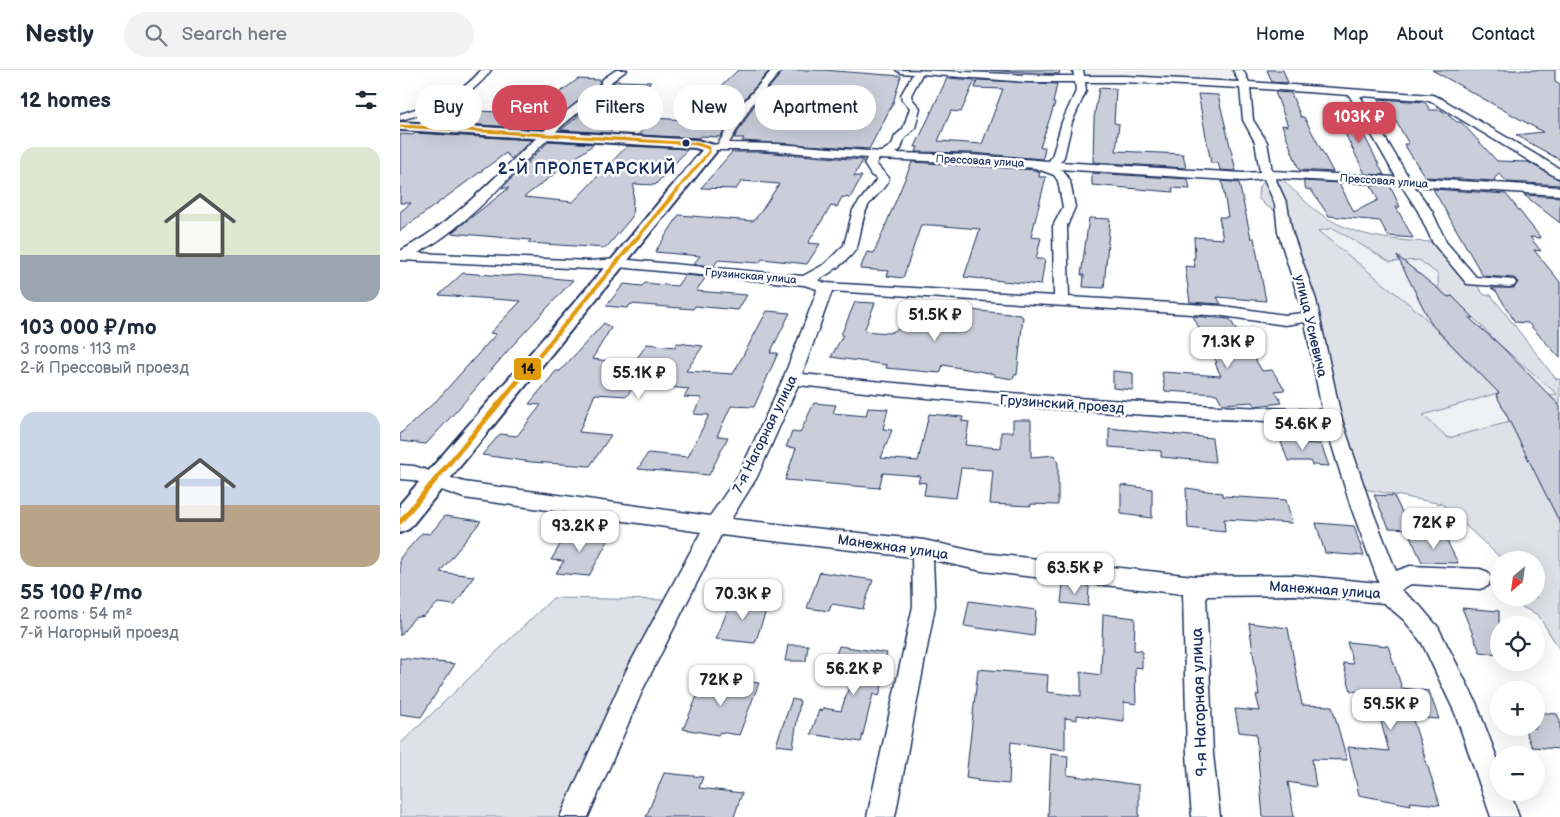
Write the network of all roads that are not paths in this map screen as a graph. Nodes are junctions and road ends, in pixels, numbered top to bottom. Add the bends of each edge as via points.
1 (486, 70) edge
2 (622, 70) edge
3 (777, 70) edge
4 (901, 70) edge
5 (1238, 70) edge
6 (926, 72) edge
7 (1079, 74) edge
8 (1245, 85) junction
9 (1353, 93) junction
10 (1428, 97) joint
11 (400, 117) edge
12 (400, 126) edge
13 (547, 134) junction
14 (715, 147) junction
15 (879, 155) junction
16 (1036, 165) junction
17 (1052, 165) junction
18 (1267, 174) junction
19 (1560, 174) edge
20 (1406, 182) junction
21 (1560, 191) edge
22 (400, 256) edge
23 (618, 263) junction
24 (1509, 283) dead end
25 (815, 284) junction
26 (1061, 302) junction
27 (1310, 317) junction
28 (792, 379) junction
29 (1332, 417) junction
30 (400, 472) edge
31 (435, 481) junction
32 (400, 522) edge
33 (716, 524) junction
34 (924, 549) junction
35 (1480, 579) dead end
36 (1194, 586) junction
37 (1390, 589) junction
38 (574, 817) edge
39 (880, 817) edge
40 (1206, 817) edge
41 (1505, 817) edge

1 - 11 street via 463,92 445,102
2 - 13 street
3 - 14 street
4 - 6 street
5 - 8 street, улица Усиевича
6 - 7 street via 1026,79
6 - 15 street via 906,95 915,108 911,127 899,138 897,147
7 - 8 street
7 - 17 street via 1081,91 1067,122 1058,157
8 - 9 street
8 - 18 street, улица Усиевича via 1248,120 1261,142
9 - 10 street
9 - 20 street
10 - 19 street
12 - 13 street, Прессовая улица
13 - 14 street, Прессовая улица
13 - 22 street via 494,188 456,219
14 - 15 street, Прессовая улица
14 - 23 street
15 - 16 street, Прессовая улица
15 - 25 street via 870,164 883,178 882,184 865,201 852,232 851,246
16 - 17 street, Прессовая улица
16 - 26 street via 1059,173 1067,194 1069,207 1060,226
17 - 18 street, Прессовая улица via 1243,177
18 - 20 street, Прессовая улица
18 - 27 street, улица Усиевича via 1281,204
20 - 21 street, Прессовая улица
20 - 24 street via 1440,243 1472,281
22 - 23 street, Грузинская улица via 589,266
23 - 25 street, Грузинская улица
23 - 31 street
25 - 26 street, Грузинская улица
25 - 28 street, 7-я Нагорная улица via 824,294
26 - 27 street, Грузинская улица via 1223,311 1285,320
27 - 29 street, улица Усиевича
28 - 29 street, Грузинский проезд via 988,399
28 - 33 street, 7-я Нагорная улица via 747,477
29 - 37 street, улица Усиевича
30 - 31 street, Манежная улица via 414,473
31 - 32 street
31 - 33 street, Манежная улица via 464,490 667,520
33 - 34 street, Манежная улица
33 - 38 street, 7-я Нагорная улица via 635,679
34 - 36 street, Манежная улица via 982,562
34 - 39 street via 924,606
35 - 37 street, Манежная улица via 1410,575
36 - 37 street, Манежная улица via 1294,585
36 - 40 street, 9-я Нагорная улица via 1200,754
37 - 41 street via 1430,636 1466,709

